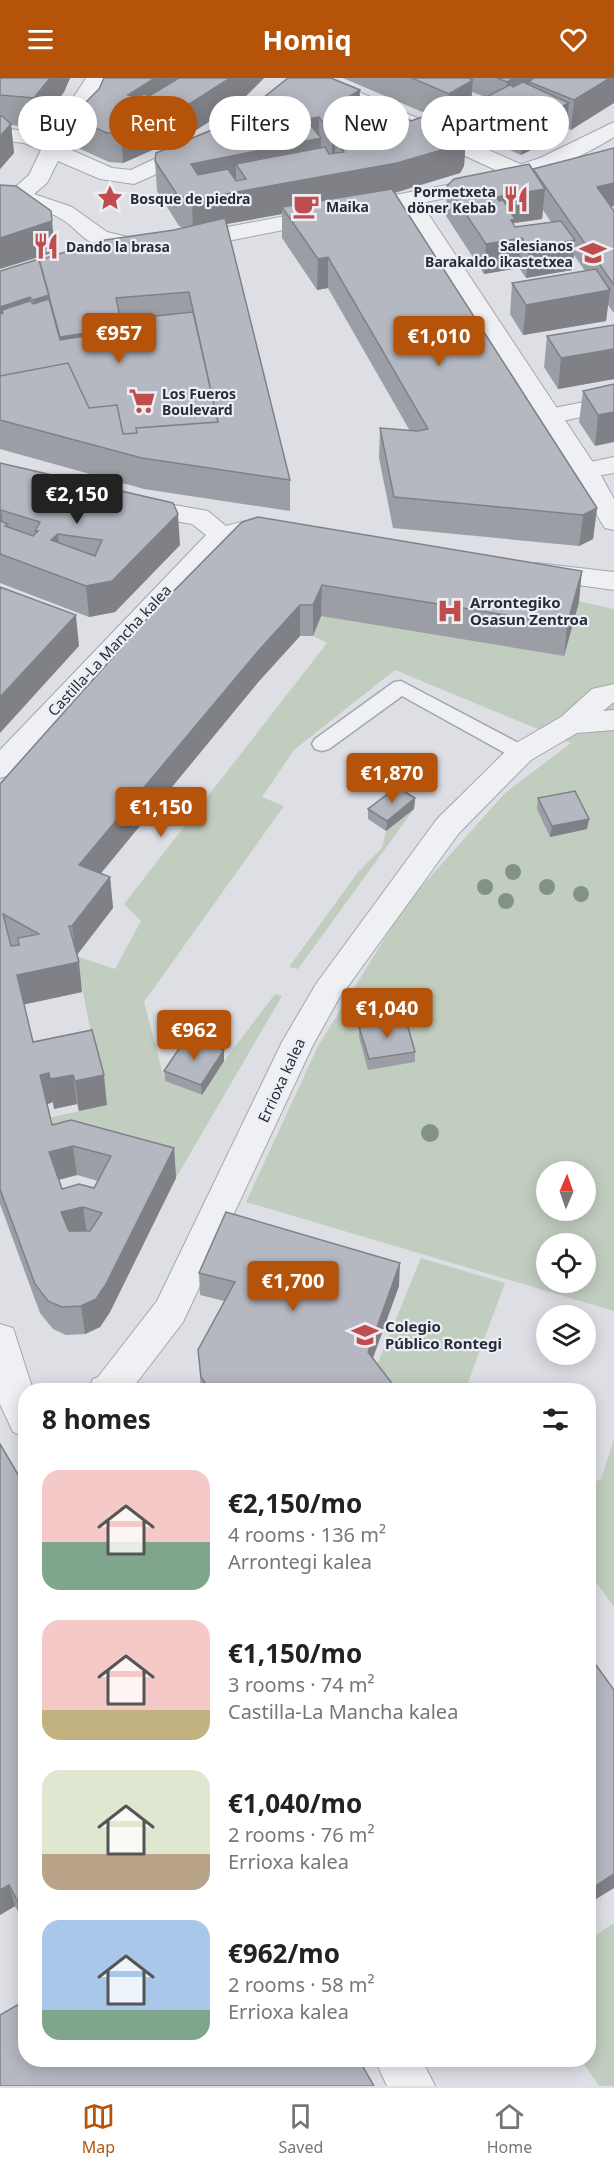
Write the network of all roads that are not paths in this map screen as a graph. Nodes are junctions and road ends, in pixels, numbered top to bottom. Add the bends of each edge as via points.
1 (96, 78) edge
2 (311, 78) edge
3 (85, 96) edge
4 (614, 128) edge
5 (0, 134) edge
6 (18, 136) edge
7 (209, 142) edge
8 (614, 146) edge
9 (52, 150) edge
10 (56, 150) edge
11 (570, 153) junction
12 (521, 173) junction
13 (39, 178) junction
14 (9, 195) edge
15 (408, 200) junction
16 (48, 204) junction
17 (614, 403) edge
18 (548, 416) junction
19 (614, 465) edge
20 (585, 470) junction
21 (110, 501) edge
22 (614, 522) edge
23 (221, 536) junction
24 (305, 536) edge
25 (508, 569) edge
26 (614, 581) edge
27 (614, 693) edge
28 (614, 720) edge
29 (571, 724) junction
30 (322, 744) dead end
31 (521, 753) junction
32 (0, 768) edge
33 (0, 1339) edge
34 (115, 1383) edge
35 (18, 1414) edge
36 (401, 2067) edge
37 (412, 2086) edge

1 - 3 street
2 - 12 street via 453,132
4 - 11 street
5 - 6 street
7 - 10 street via 134,177 108,174
8 - 11 street
9 - 13 street
11 - 12 street
12 - 15 street
13 - 14 street
13 - 16 street
14 - 16 street
15 - 16 street via 149,249 91,247 72,216
15 - 18 street
17 - 18 street
18 - 20 street
19 - 20 street
20 - 22 street
21 - 23 street via 200,517
23 - 24 street via 262,528
23 - 32 street, Castilla-La Mancha kalea via 117,640
25 - 26 street
27 - 29 street, Errioxa kalea via 602,696
28 - 29 street, Errioxa kalea
29 - 31 street, Errioxa kalea
30 - 31 lane via 401,687
31 - 34 street, Errioxa kalea via 448,826 327,992 298,1042 170,1311
33 - 35 street
36 - 37 street

